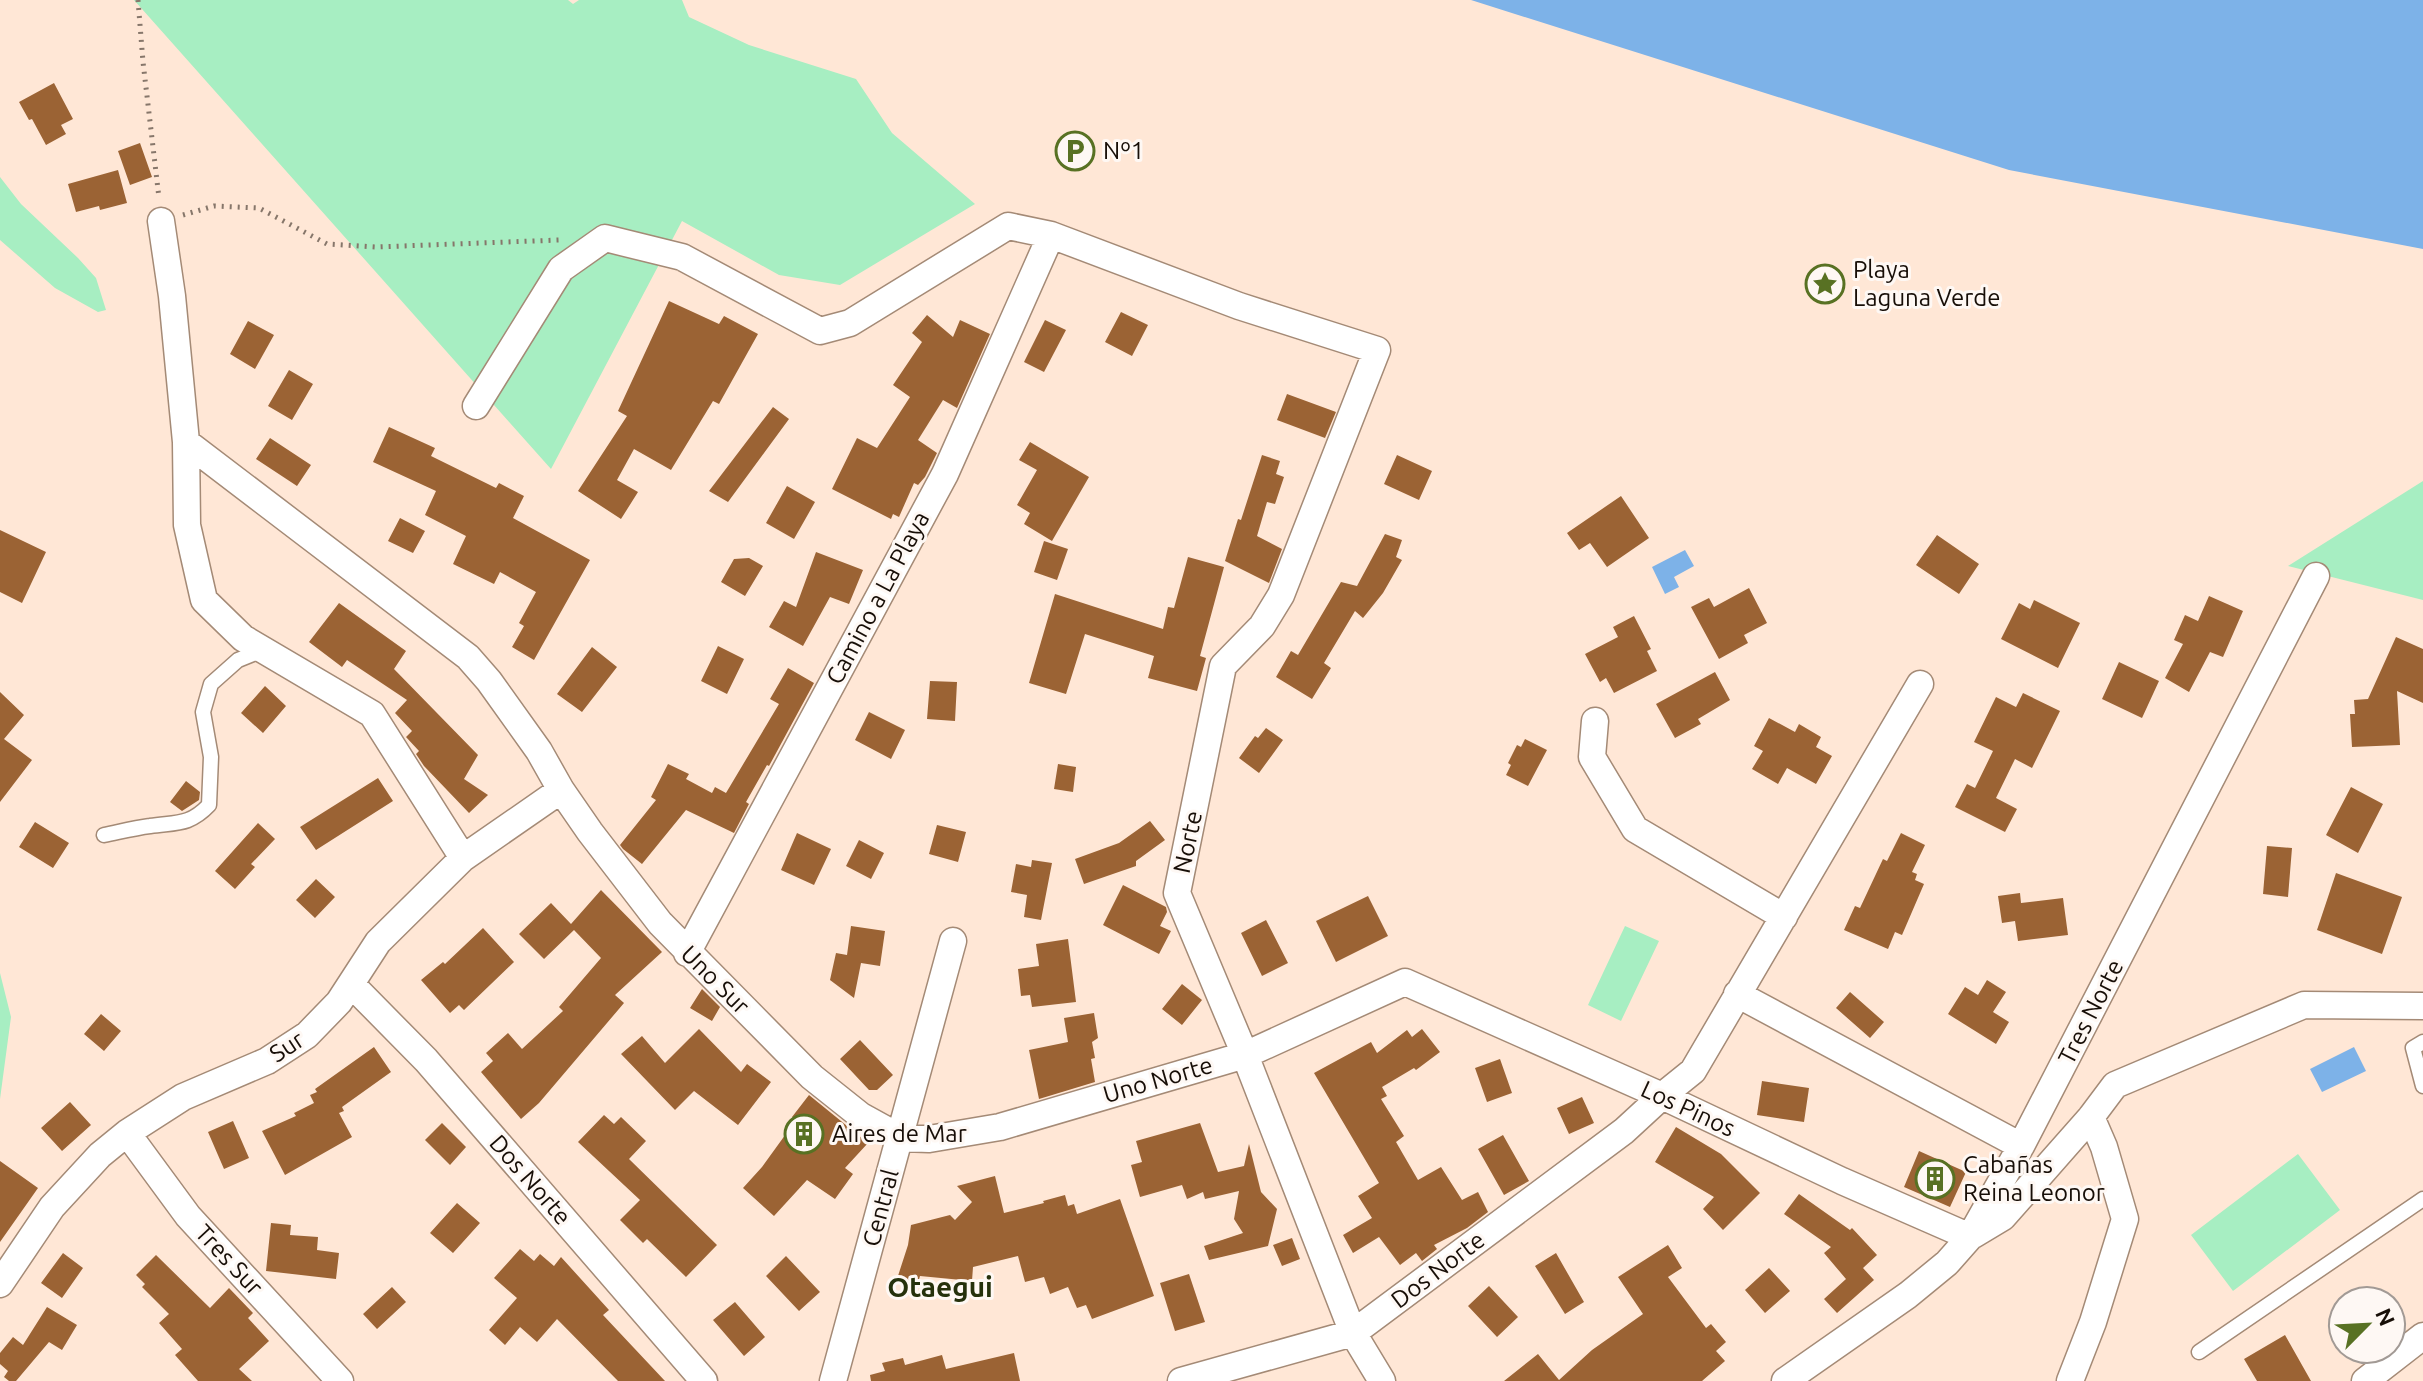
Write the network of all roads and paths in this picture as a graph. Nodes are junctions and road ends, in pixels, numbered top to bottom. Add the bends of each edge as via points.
1 (138, 0) edge
2 (161, 221) junction
3 (1051, 235) junction
4 (605, 238) junction
5 (476, 406) dead end
6 (186, 442) junction
7 (2316, 576) dead end
8 (263, 649) junction
9 (1920, 684) dead end
10 (1595, 721) dead end
11 (561, 790) junction
12 (104, 835) dead end
13 (463, 858) junction
14 (1784, 917) junction
15 (953, 941) dead end
16 (687, 953) junction
17 (1405, 982) joint
18 (351, 984) junction
19 (1737, 994) junction
20 (2423, 1006) edge
21 (2423, 1042) edge
22 (1245, 1055) junction
23 (2423, 1086) edge
24 (1662, 1096) junction
25 (2091, 1117) junction
26 (127, 1133) junction
27 (901, 1138) junction
28 (2021, 1146) junction
29 (2423, 1199) edge
30 (1970, 1237) junction
31 (0, 1284) edge
32 (1353, 1333) junction
33 (2423, 1336) edge
34 (2199, 1352) dead end
35 (340, 1381) edge
36 (704, 1381) edge
37 (833, 1381) edge
38 (1181, 1381) edge
39 (1382, 1381) edge
40 (1785, 1381) edge
41 (2070, 1381) edge
42 (2365, 1381) edge

1 - 2 path
2 - 4 path via 214,206 259,208 327,244 376,247
2 - 6 street
3 - 4 street via 1008,226 850,323 820,331 682,257
3 - 16 street, Camino a La Playa via 945,474
3 - 22 street, Norte via 1239,306 1377,350 1281,595 1262,626 1223,666 1177,893
4 - 5 street via 561,269
6 - 8 street via 187,525 204,600 243,638
6 - 11 street, Uno Sur via 468,657 539,751
7 - 28 street, Tres Norte
8 - 12 lane via 238,660 211,684 203,712 211,757 209,805 178,824
8 - 13 street via 372,714
9 - 14 street, Dos Norte
10 - 14 street via 1592,757 1635,829
11 - 13 street, Sur
11 - 16 street, Uno Sur
13 - 18 street, Sur via 378,942
14 - 19 street, Dos Norte
15 - 27 street, Central
16 - 27 street, Uno Sur via 812,1077 861,1116
17 - 22 street, Uno Norte
17 - 24 street, Los Pinos
18 - 26 street, Sur via 325,1019 288,1049 183,1097
18 - 36 street, Dos Norte via 426,1060
19 - 24 street, Dos Norte via 1693,1071
19 - 28 street
20 - 25 street via 2304,1005 2115,1085
21 - 23 lane via 2413,1048
22 - 27 street, Uno Norte via 1000,1127 929,1139
22 - 32 street, Norte
24 - 30 street, Los Pinos
24 - 32 street, Dos Norte via 1624,1131
25 - 30 street via 2003,1217
25 - 41 street via 2125,1219
26 - 31 street, Sur via 52,1207
26 - 35 street, Tres Sur via 188,1216
27 - 37 street, Central
28 - 30 street, Tres Norte
29 - 34 lane
30 - 40 street, Tres Norte via 1908,1295
32 - 38 street, Dos Norte
32 - 39 street, Norte
33 - 42 street

